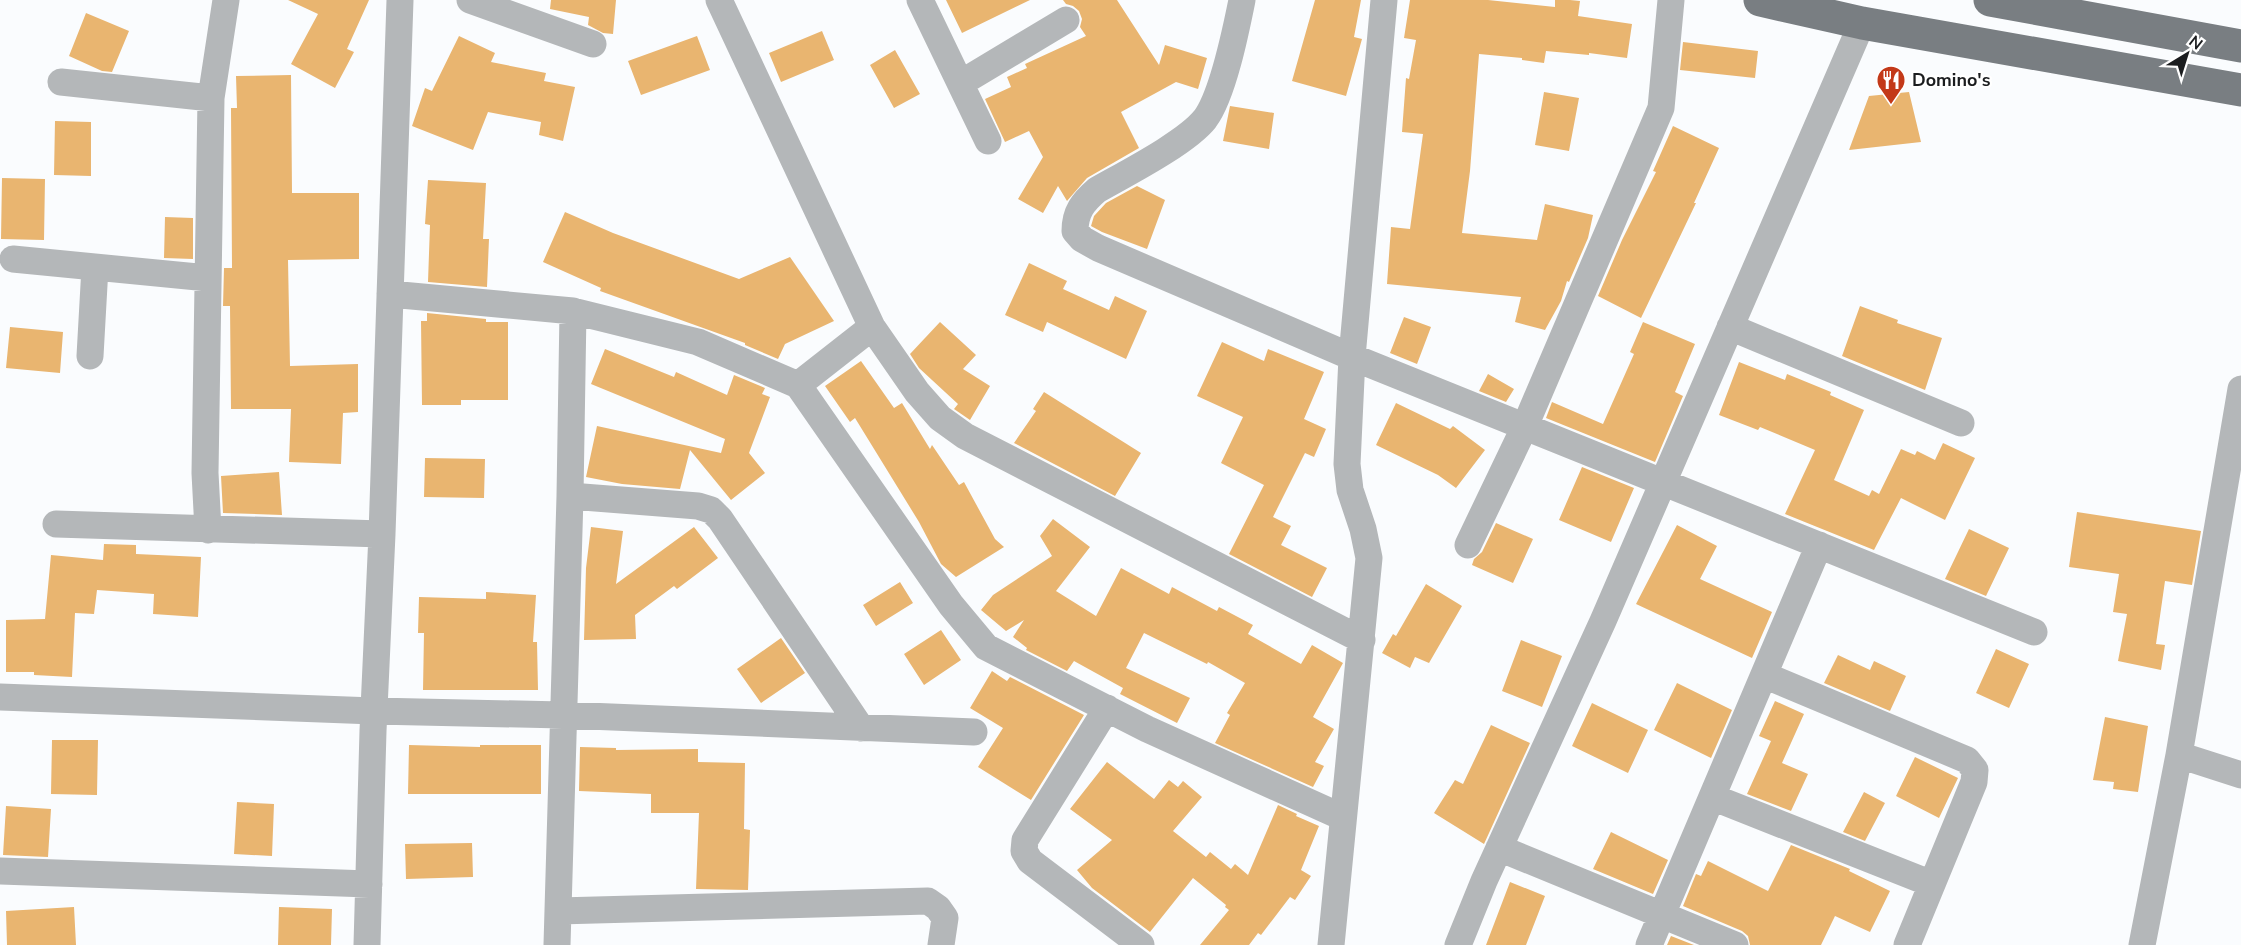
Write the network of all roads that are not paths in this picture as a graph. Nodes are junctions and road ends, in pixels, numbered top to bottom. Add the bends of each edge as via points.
1 (226, 0) edge
2 (400, 0) edge
3 (470, 0) edge
4 (719, 0) edge
5 (920, 0) edge
6 (1242, 0) edge
7 (1383, 0) edge
8 (1671, 0) edge
9 (1760, 0) edge
10 (1990, 0) edge
11 (1066, 20) dead end
12 (1862, 23) junction
13 (593, 44) dead end
14 (2241, 46) edge
15 (61, 82) dead end
16 (961, 83) junction
17 (2241, 90) edge
18 (211, 98) junction
19 (988, 141) dead end
20 (13, 259) dead end
21 (95, 267) junction
22 (208, 278) junction
23 (390, 294) junction
24 (573, 311) junction
25 (872, 327) junction
26 (1730, 327) junction
27 (90, 356) dead end
28 (1352, 357) junction
29 (798, 385) junction
30 (2241, 389) edge
31 (1961, 423) dead end
32 (1525, 426) junction
33 (1663, 482) junction
34 (570, 496) junction
35 (56, 524) dead end
36 (208, 530) junction
37 (382, 534) junction
38 (1468, 545) dead end
39 (1819, 545) junction
40 (2034, 632) dead end
41 (1362, 640) junction
42 (1764, 675) junction
43 (0, 697) edge
44 (1107, 708) junction
45 (374, 711) junction
46 (563, 715) junction
47 (861, 728) junction
48 (974, 732) dead end
49 (2180, 755) junction
50 (2241, 775) edge
51 (1712, 797) junction
52 (1342, 817) junction
53 (1499, 848) junction
54 (0, 872) edge
55 (369, 884) junction
56 (1932, 884) junction
57 (558, 912) junction
58 (1662, 915) junction
59 (367, 945) edge
60 (557, 945) edge
61 (941, 945) edge
62 (1141, 945) edge
63 (1331, 945) edge
64 (1458, 945) edge
65 (1649, 945) edge
66 (1735, 945) edge
67 (1907, 945) edge
68 (2142, 945) edge

1 - 18 street
2 - 23 street
3 - 13 street
4 - 25 street
5 - 16 street
6 - 28 street via 1236,34 1214,103 1204,119 1176,143 1086,199 1075,218 1075,231 1098,248
7 - 28 street
8 - 32 street via 1661,108
9 - 12 main road
10 - 14 main road
11 - 16 street
12 - 17 main road
12 - 26 street
15 - 18 street
16 - 19 street
18 - 22 street
20 - 21 street
21 - 22 street
21 - 27 street
22 - 36 street
23 - 24 street
23 - 37 street
24 - 29 street via 698,342
24 - 34 street
25 - 29 street
25 - 41 street via 917,392 940,418 965,436
26 - 31 street
26 - 33 street
28 - 32 street
28 - 41 street via 1347,464 1350,490 1369,558
29 - 44 street via 951,605 986,646
30 - 49 street
32 - 33 street
32 - 38 street
33 - 39 street
33 - 53 street
34 - 46 street
34 - 47 street via 674,503 711,510
35 - 36 street
36 - 37 street
37 - 45 street
39 - 40 street
39 - 42 street
41 - 52 street
42 - 51 street
42 - 56 street via 1967,760 1975,770 1974,782
43 - 45 street
44 - 52 street
44 - 62 street via 1025,840 1024,851 1030,861
45 - 46 street
45 - 55 street
46 - 47 street
46 - 57 street
47 - 48 street
49 - 50 street
49 - 68 street
51 - 56 street
51 - 58 street
52 - 63 street
53 - 58 street
53 - 64 street
54 - 55 street
55 - 59 street
56 - 67 street
57 - 60 street
57 - 61 street via 928,901 945,918
58 - 65 street
58 - 66 street

